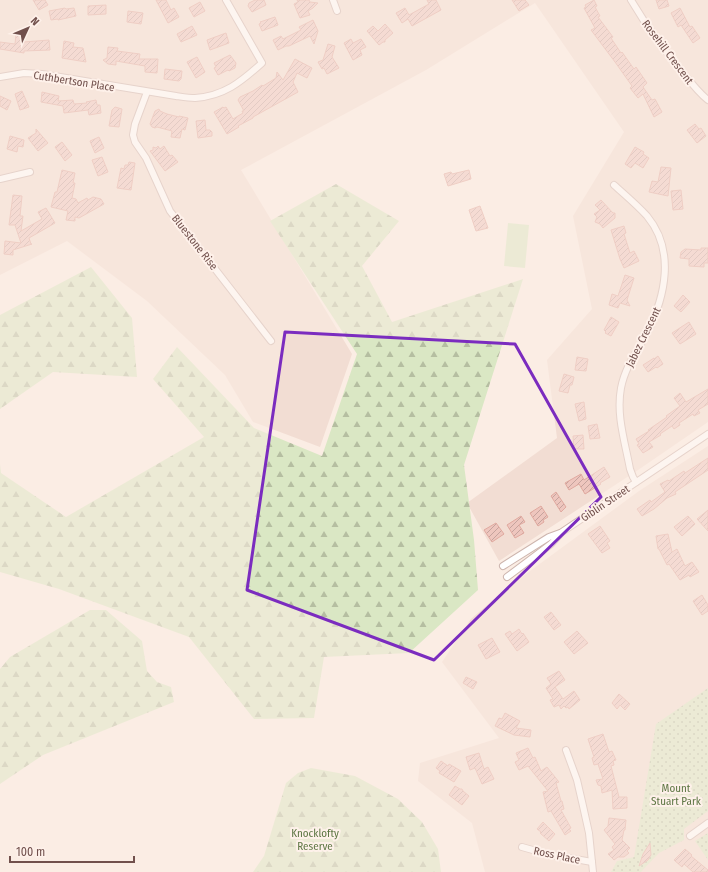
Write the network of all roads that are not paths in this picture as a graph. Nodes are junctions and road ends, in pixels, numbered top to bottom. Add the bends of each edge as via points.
1 (226, 0) edge
2 (333, 0) edge
3 (631, 0) edge
4 (337, 11) dead end
5 (0, 77) edge
6 (147, 92) junction
7 (708, 100) edge
8 (30, 172) dead end
9 (0, 179) edge
10 (614, 185) dead end
11 (271, 340) dead end
12 (708, 434) edge
13 (636, 482) junction
14 (562, 532) junction
15 (503, 566) dead end
16 (507, 577) dead end
17 (566, 750) dead end
18 (708, 824) edge
19 (690, 836) dead end
20 (522, 847) dead end
21 (592, 862) junction
22 (594, 872) edge

1 - 6 street, Cuthbertson Place via 262,63 243,80 209,96 194,98
2 - 4 street
3 - 7 street, Rosehill Crescent via 676,65
5 - 6 street, Cuthbertson Place via 24,73 42,74
6 - 11 street, Bluestone Rise via 135,124 135,142 146,158 170,210
8 - 9 street
10 - 13 street, Jabez Crescent via 648,217 660,237 666,265 662,293 651,325 630,362 621,389 620,415 630,469
12 - 13 street, Giblin Street
13 - 14 street, Giblin Street
14 - 15 street via 549,537
14 - 16 street, Giblin Street via 551,544
17 - 21 street via 577,780 589,834
18 - 19 street
20 - 21 street, Ross Place
21 - 22 street

